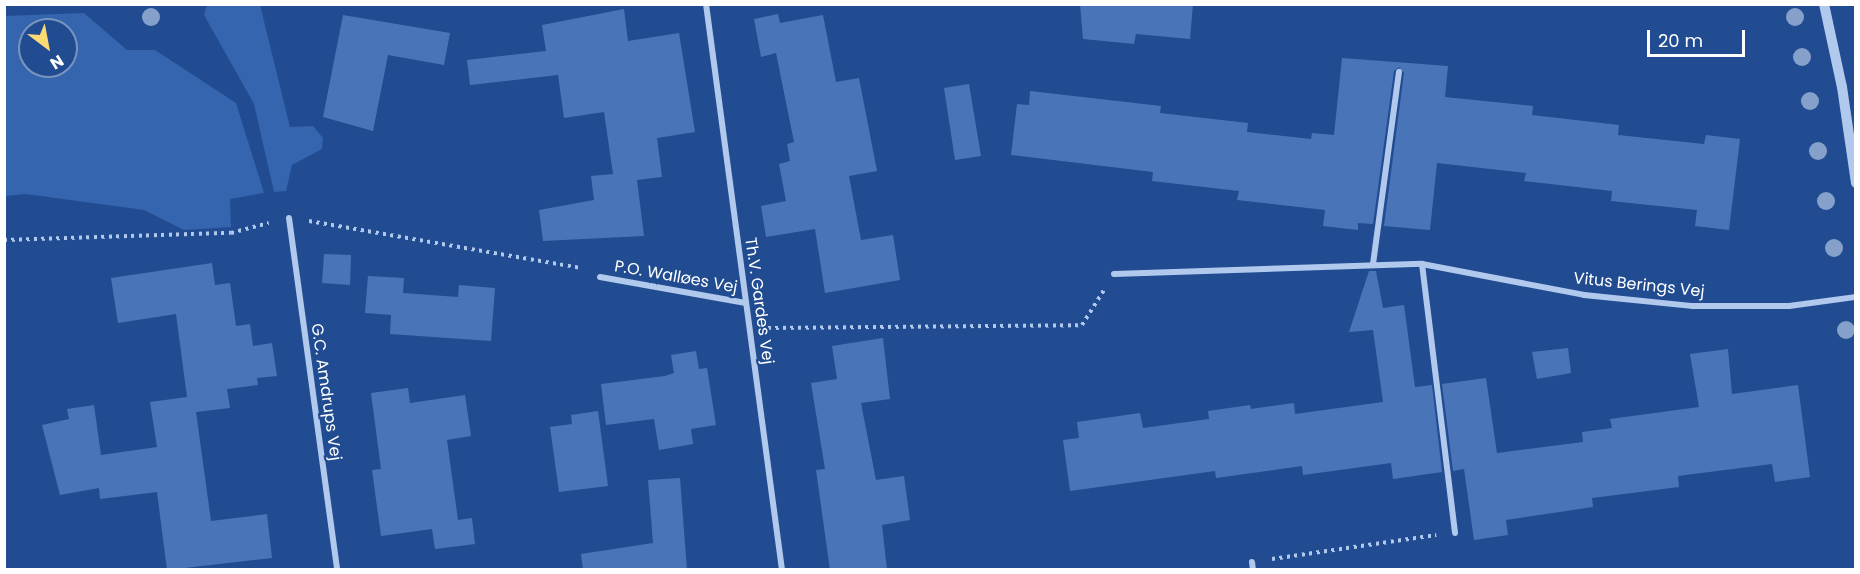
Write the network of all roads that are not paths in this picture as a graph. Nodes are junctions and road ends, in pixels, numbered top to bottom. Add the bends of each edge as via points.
1 (706, 4) edge
2 (1824, 4) edge
3 (1399, 72) dead end
4 (1856, 183) edge
5 (289, 218) road end
6 (1373, 264) junction
7 (1422, 264) junction
8 (1114, 274) road end
9 (600, 277) road end
10 (1856, 297) edge
11 (746, 303) junction
12 (1455, 533) road end
13 (337, 570) edge
14 (782, 570) edge

1 - 11 street, Th.V. Gardes Vej
2 - 4 street
3 - 6 street
5 - 13 street, G.C. Amdrups Vej
6 - 7 street, Vitus Berings Vej
6 - 8 street, Vitus Berings Vej
7 - 10 street, Vitus Berings Vej via 1584,295 1693,306 1789,306
7 - 12 street
9 - 11 street, P.O. Walløes Vej
11 - 14 street, Th.V. Gardes Vej

